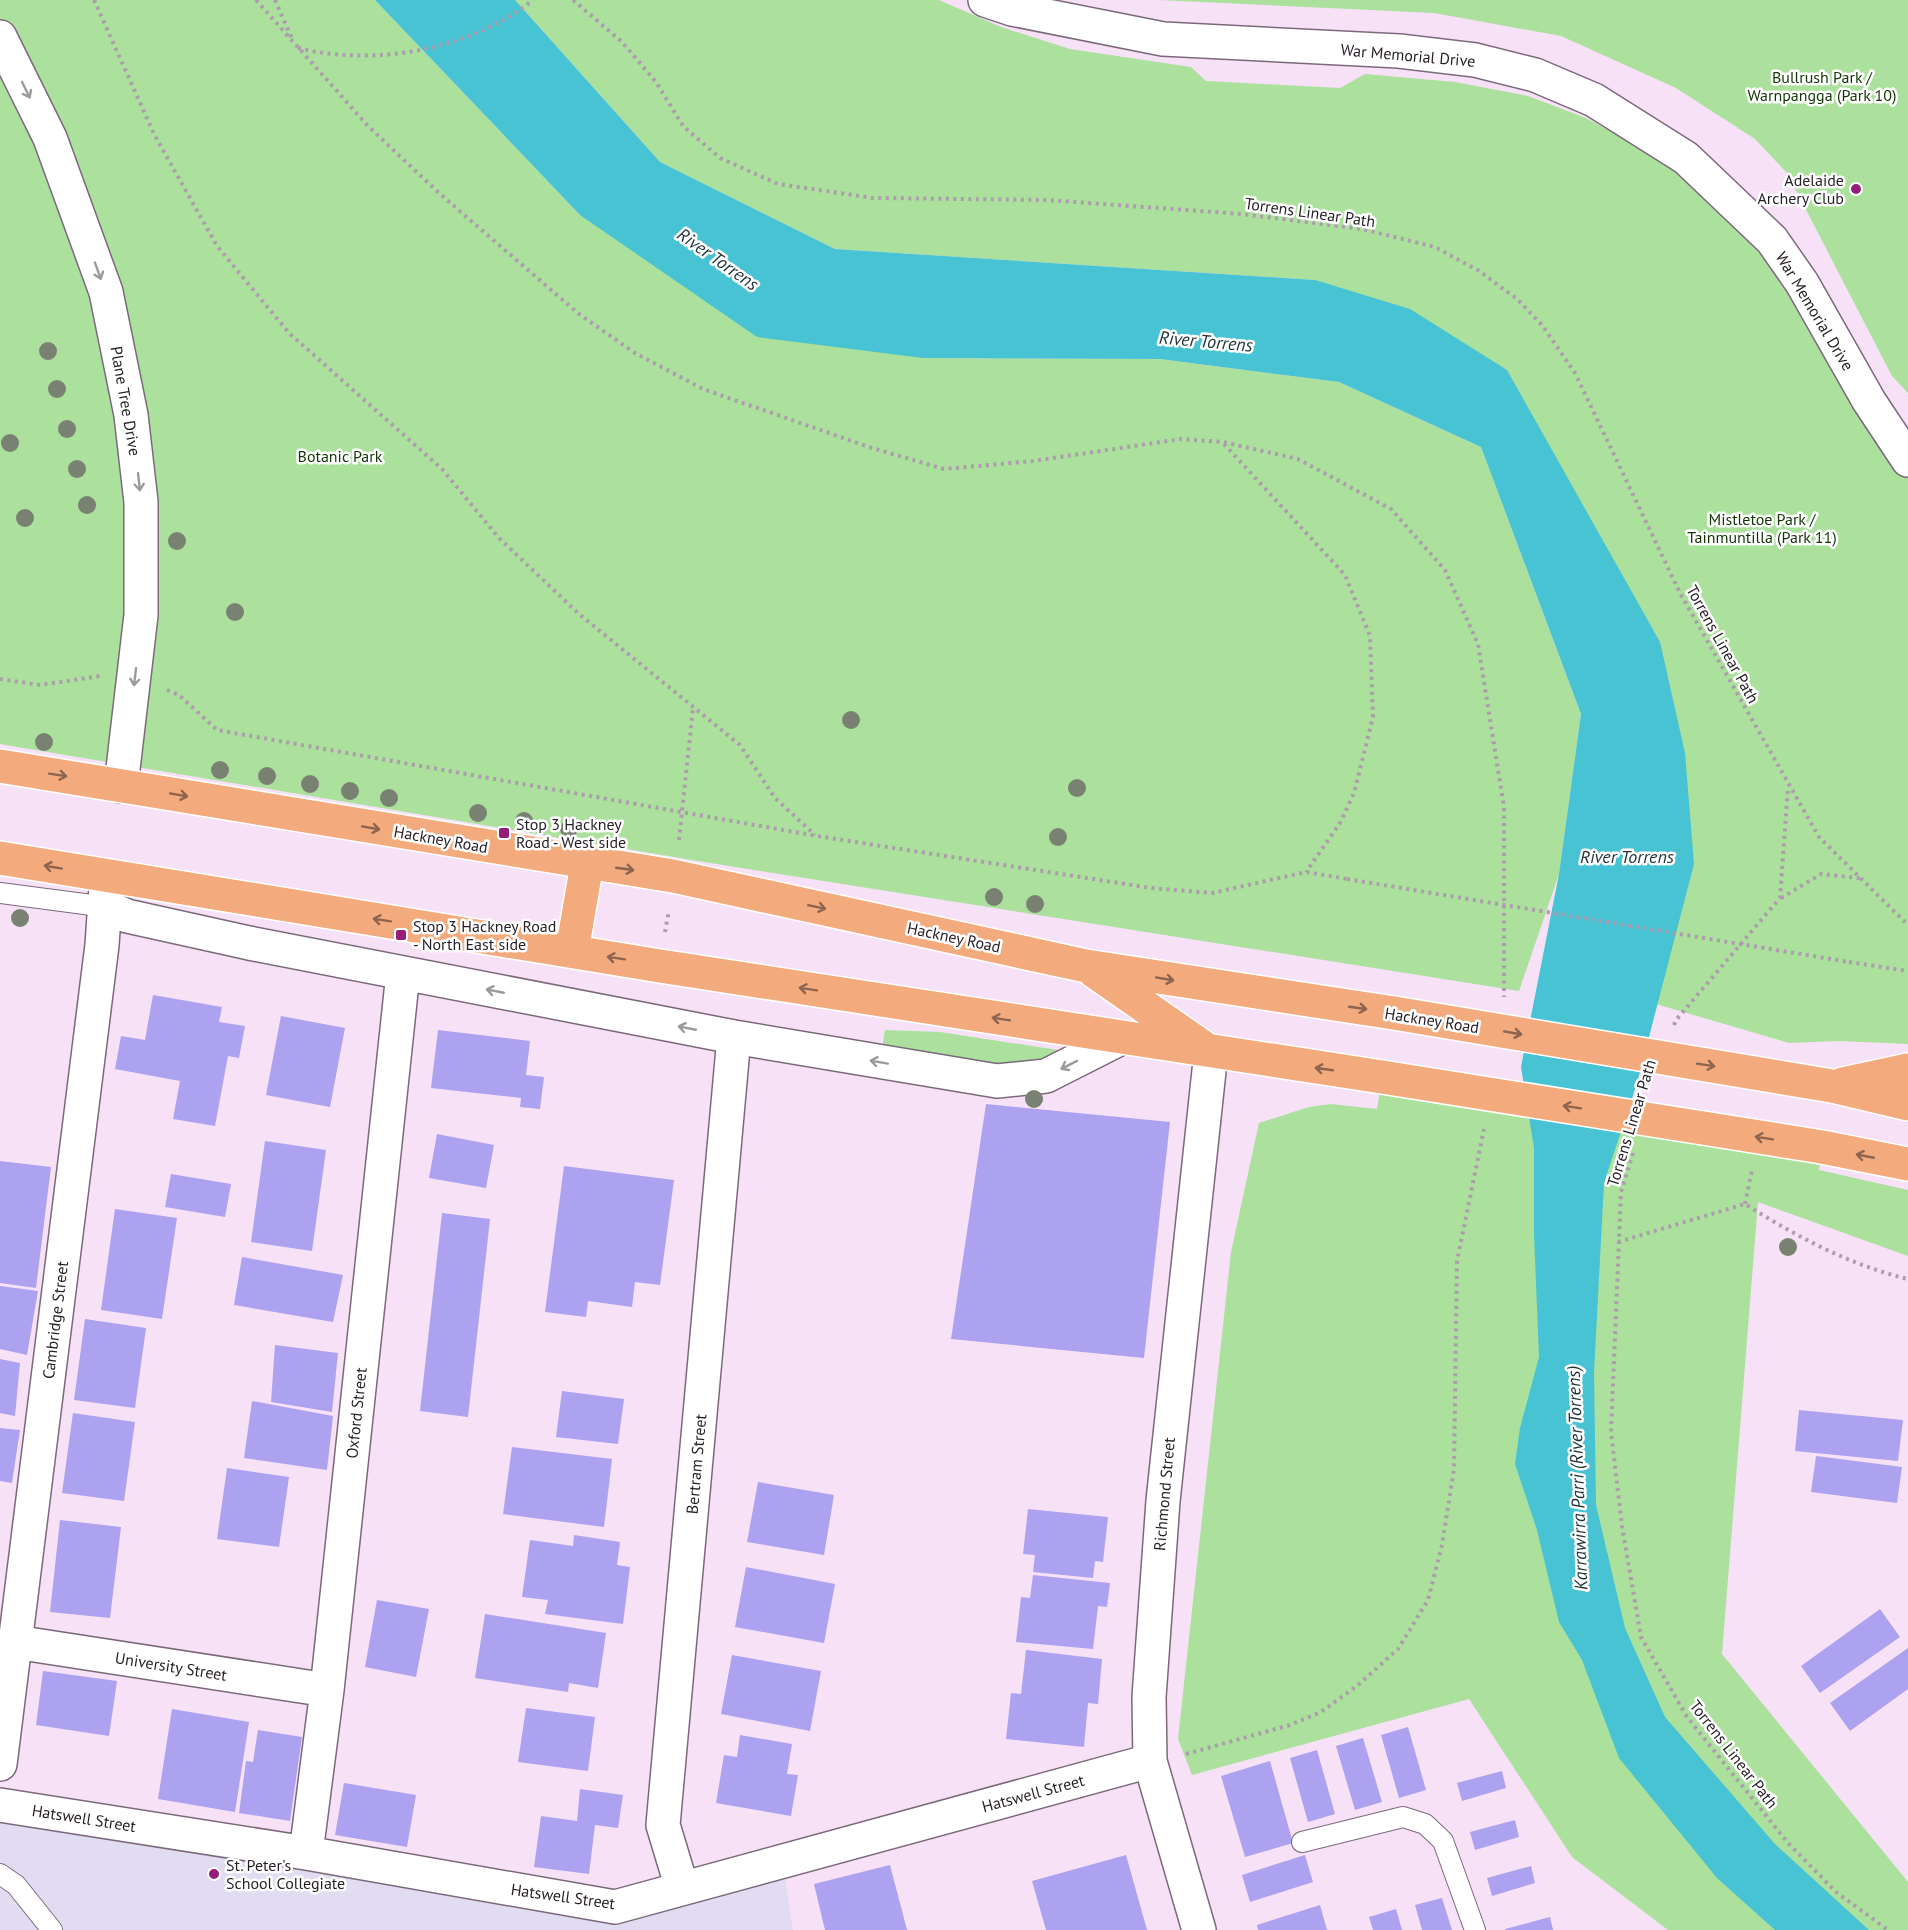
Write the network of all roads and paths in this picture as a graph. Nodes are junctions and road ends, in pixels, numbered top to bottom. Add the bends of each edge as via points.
1 (94, 0) edge
2 (256, 0) edge
3 (275, 0) edge
4 (533, 0) edge
5 (573, 0) edge
6 (985, 0) edge
7 (0, 37) edge
8 (296, 47) junction
9 (1223, 442) junction
10 (1908, 460) edge
11 (135, 676) junction
12 (0, 679) edge
13 (693, 707) junction
14 (0, 766) edge
15 (121, 786) junction
16 (1788, 786) junction
17 (682, 812) junction
18 (817, 836) junction
19 (679, 843) dead end
20 (0, 858) edge
21 (587, 864) junction
22 (1306, 872) junction
23 (1861, 878) junction
24 (106, 892) junction
25 (0, 893) edge
26 (1780, 898) junction
27 (669, 912) dead end
28 (1908, 926) edge
29 (665, 930) dead end
30 (572, 951) junction
31 (1086, 966) junction
32 (1908, 971) edge
33 (403, 973) junction
34 (1503, 1004) dead end
35 (1673, 1030) dead end
36 (734, 1037) junction
37 (1121, 1038) junction
38 (1211, 1052) junction
39 (1908, 1070) edge
40 (1832, 1086) junction
41 (1908, 1104) edge
42 (1485, 1121) dead end
43 (1635, 1149) dead end
44 (1908, 1164) edge
45 (1618, 1242) junction
46 (1908, 1279) edge
47 (15, 1642) junction
48 (327, 1690) junction
49 (1150, 1761) junction
50 (0, 1764) edge
51 (0, 1805) edge
52 (1302, 1842) dead end
53 (306, 1853) junction
54 (0, 1874) edge
55 (682, 1888) junction
56 (52, 1930) edge
57 (1199, 1930) edge
58 (1475, 1930) edge
59 (1888, 1930) edge

1 - 13 path via 154,134 217,246 289,333 442,469 499,538 579,614
2 - 8 path
3 - 8 path
4 - 8 path via 506,18 439,45 390,54 351,55 328,55
5 - 16 path, Torrens Linear Path via 622,42 656,82 683,126 720,158 778,184 873,198 1047,200 1242,214 1362,229 1435,247 1479,271 1517,299 1542,325 1575,373 1680,593
6 - 10 street, War Memorial Drive via 1012,9 1163,39 1399,51 1475,60 1536,75 1594,100 1686,158 1772,240
7 -> 11 street, Plane Tree Drive via 50,138 106,292 131,415 141,502 141,615
8 - 9 path via 368,126 440,194 579,314 635,353 703,389 944,469 1033,461 1181,439
9 - 22 path via 1345,575 1370,636 1373,717 1354,793 1341,823
9 - 34 path via 1298,459 1391,509 1445,570 1478,644 1504,807
11 - 12 path via 91,676 40,685
11 -> 15 street, Plane Tree Drive
11 - 17 path via 179,695 217,730
13 - 17 path
13 - 18 path via 740,746 775,798
14 -> 15 highway, Hackney Road
15 -> 21 highway, Hackney Road
16 - 23 path, Torrens Linear Path via 1819,837
16 - 26 path
17 - 18 path
17 - 19 path
18 - 22 path via 1151,888 1212,893
24 -> 20 highway
21 - 30 highway
21 -> 31 highway, Hackney Road via 673,876
22 - 32 path, bridge
23 - 26 path via 1821,874
23 - 28 path, Torrens Linear Path
24 - 25 lane
30 -> 24 highway
24 - 33 street via 127,916
24 - 47 street, Cambridge Street
26 - 35 path via 1676,1020
27 - 29 path
37 -> 30 highway
31 - 38 highway
31 -> 40 highway, Hackney Road, bridge
36 -> 33 street
33 - 48 street, Oxford Street
37 -> 36 street via 1046,1076 997,1081
36 - 55 street, Bertram Street via 663,1825
37 - 38 highway
44 -> 38 highway, bridge
38 - 49 street, Richmond Street via 1162,1500 1149,1697
39 - 40 highway
40 - 41 highway, Hackney Road
42 - 49 path via 1457,1261 1454,1469 1442,1545 1428,1600 1398,1649 1321,1712 1279,1728
43 - 45 path, Torrens Linear Path via 1621,1192
45 - 46 path via 1745,1204 1802,1239 1882,1273
45 - 59 path, Torrens Linear Path via 1611,1432 1641,1637 1687,1717 1788,1843 1836,1892
47 - 48 street, University Street
47 - 50 street, Cambridge Street
48 - 53 street, Oxford Street
49 - 55 street, Hatswell Street
49 - 57 street, Richmond Street
51 - 53 street, Hatswell Street
52 - 58 lane via 1402,1817 1425,1824 1443,1841
53 - 55 street, Hatswell Street via 615,1907
54 - 56 lane via 16,1885

